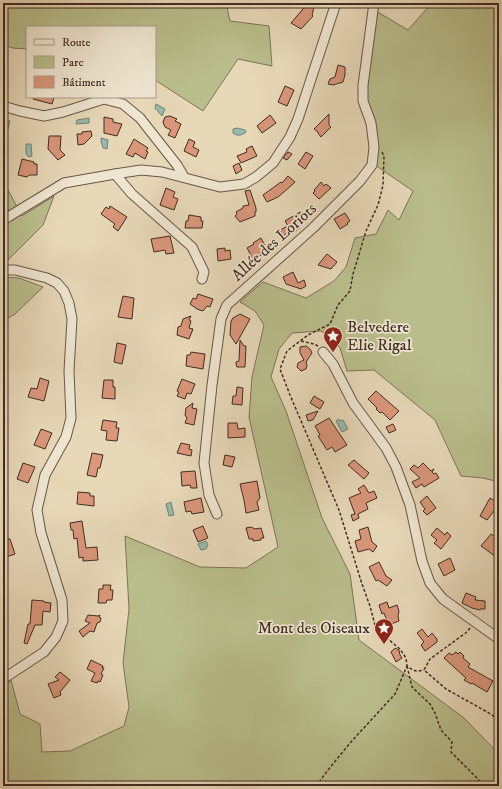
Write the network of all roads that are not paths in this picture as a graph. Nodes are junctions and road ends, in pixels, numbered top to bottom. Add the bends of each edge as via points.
1 (336, 3) edge
2 (374, 3) edge
3 (3, 106) edge
4 (115, 174) junction
5 (184, 177) junction
6 (3, 220) edge
7 (5, 270) edge
8 (202, 279) dead end
9 (323, 352) road end
10 (217, 514) dead end
11 (499, 639) edge
12 (3, 679) edge

1 - 5 street via 298,119 273,164 244,184 220,187
2 - 10 street, Allée des Loriots via 363,85 363,101 371,123 374,147 372,165 360,181 313,228 227,305 221,319 204,463 209,495
3 - 5 street via 44,116 104,99 123,104 140,118
4 - 5 street via 141,170
4 - 6 street via 64,183
4 - 8 street via 132,194 192,247 204,272
7 - 12 street via 47,278 57,283 69,303 72,319 69,371 71,418 66,437 46,475 37,510 41,533 62,600 63,621 56,637 44,652
9 - 11 street via 333,364 353,403 386,448 396,467 410,505 422,560 430,583 443,599

